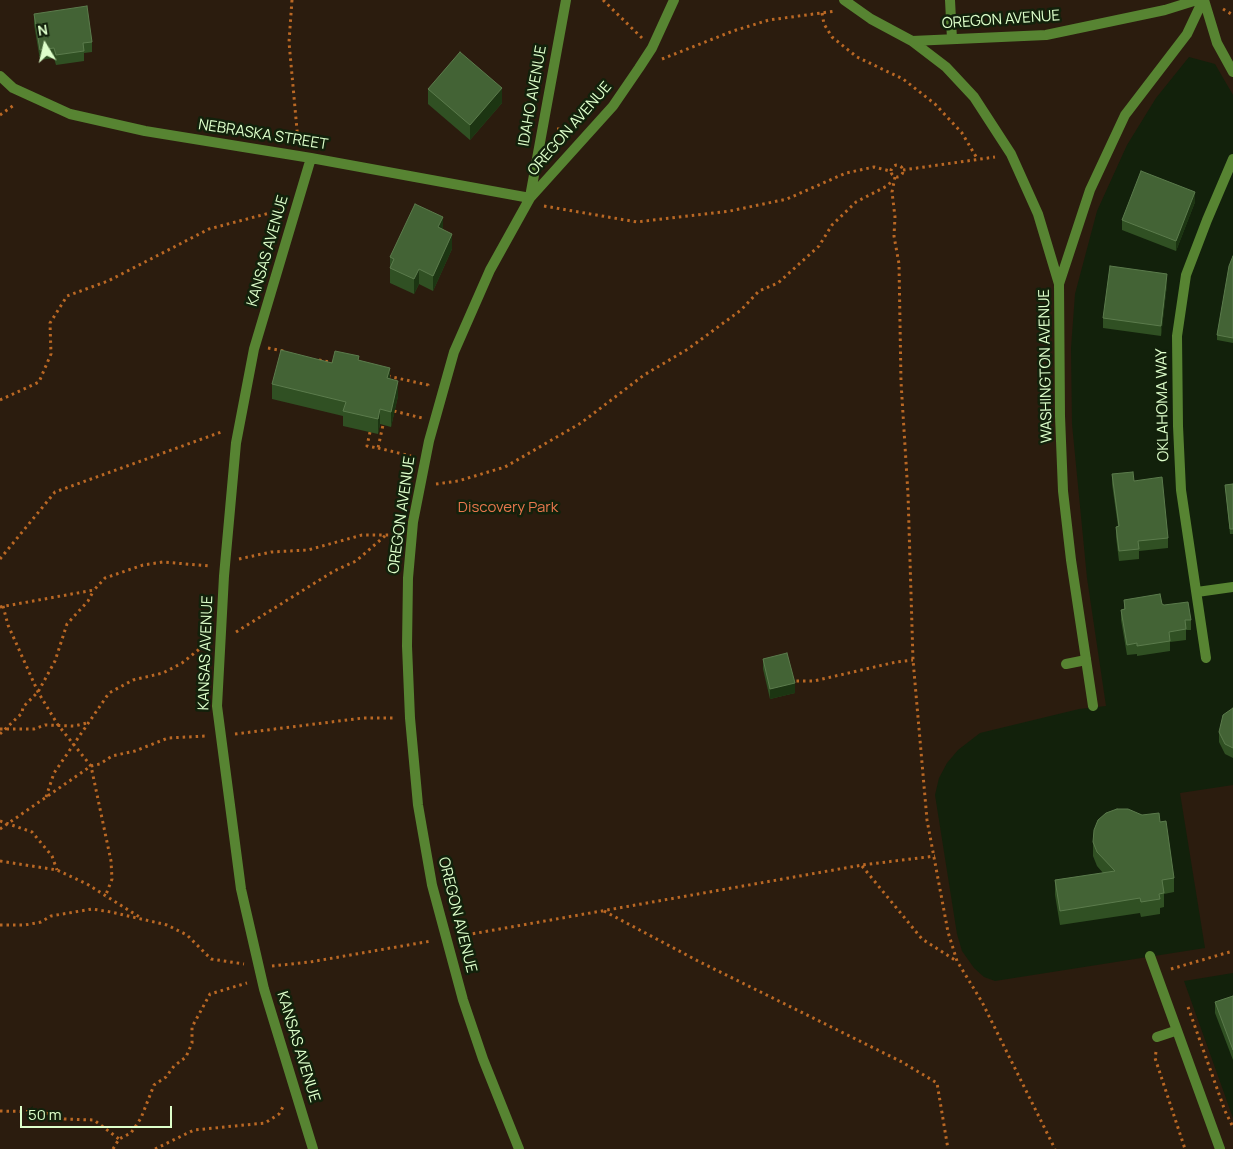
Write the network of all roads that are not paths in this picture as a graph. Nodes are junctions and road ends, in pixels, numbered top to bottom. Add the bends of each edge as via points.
1 (566, 0) edge
2 (674, 0) edge
3 (950, 0) edge
4 (1197, 0) edge
5 (1204, 0) edge
6 (848, 4) edge
7 (952, 39) junction
8 (912, 41) junction
9 (1233, 72) edge
10 (0, 76) edge
11 (311, 158) junction
12 (1233, 159) edge
13 (530, 198) junction
14 (1059, 284) junction
15 (1233, 587) edge
16 (1197, 592) junction
17 (1206, 658) dead end
18 (1086, 660) junction
19 (1066, 664) dead end
20 (1093, 706) dead end
21 (1150, 956) dead end
22 (1176, 1031) junction
23 (1157, 1037) road end
24 (313, 1149) edge
25 (519, 1149) edge
26 (1220, 1149) edge

1 - 13 street, IDAHO AVENUE
2 - 13 street, OREGON AVENUE via 652,48 613,106
3 - 7 street
4 - 7 street, OREGON AVENUE via 1158,12 1046,35
5 - 9 street via 1217,43
5 - 14 street, WASHINGTON AVENUE via 1187,34 1125,115 1090,190
6 - 8 street
7 - 8 street, OREGON AVENUE
8 - 14 street via 946,67 974,97 1010,154 1038,214
10 - 11 street, NEBRASKA STREET via 13,88 70,114 145,131
11 - 13 street, NEBRASKA STREET
11 - 24 street, KANSAS AVENUE via 256,345 238,432 225,566 217,706 241,889 262,980
12 - 16 street, OKLAHOMA WAY via 1186,275 1177,336 1180,484
13 - 25 street, OREGON AVENUE via 490,270 454,352 429,441 412,534 407,646 418,805 432,885 483,1059
14 - 18 street, WASHINGTON AVENUE via 1064,491
15 - 16 street
16 - 17 street, OKLAHOMA WAY
18 - 19 street
18 - 20 street, WASHINGTON AVENUE
21 - 22 street
22 - 23 street
22 - 26 street

